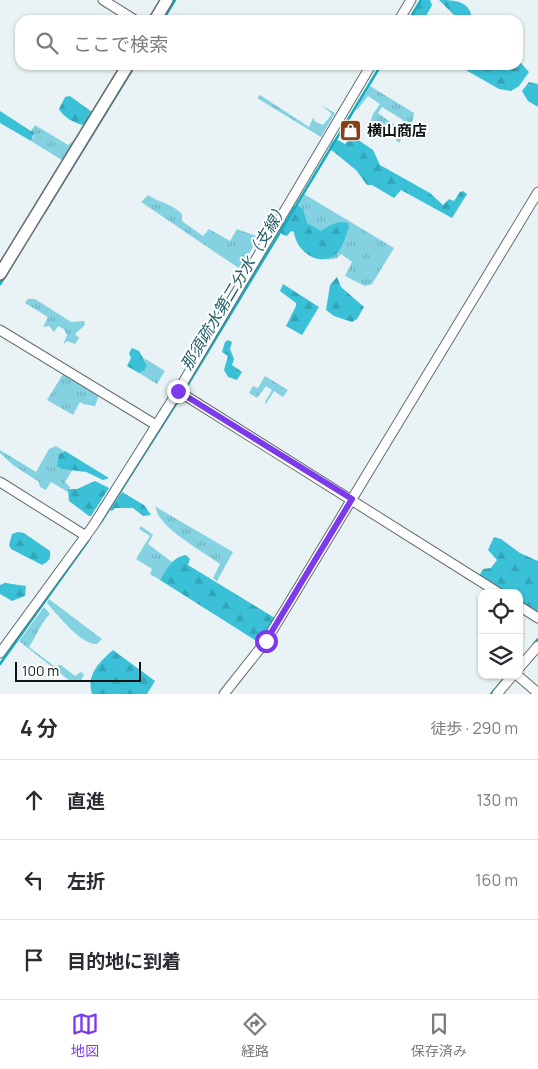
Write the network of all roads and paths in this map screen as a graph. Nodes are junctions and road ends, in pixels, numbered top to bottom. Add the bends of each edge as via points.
1 (103, 0) edge
2 (168, 0) edge
3 (411, 0) edge
4 (127, 15) edge
5 (159, 15) edge
6 (402, 15) edge
7 (125, 70) edge
8 (368, 70) edge
9 (538, 192) edge
10 (0, 274) edge
11 (0, 330) edge
12 (178, 391) junction
13 (156, 425) junction
14 (0, 482) edge
15 (352, 499) junction
16 (86, 536) junction
17 (493, 589) edge
18 (523, 609) edge
19 (538, 618) edge
20 (538, 646) edge
21 (0, 654) edge
22 (523, 663) edge
23 (511, 679) edge
24 (520, 679) edge
25 (538, 693) edge
26 (224, 694) edge
27 (497, 694) edge

1 - 4 street
2 - 5 street
3 - 6 street
7 - 10 street
8 - 12 street
9 - 15 street
11 - 13 street
12 - 13 street
12 - 15 street
13 - 16 street
14 - 16 street
15 - 17 street
15 - 26 street via 266,641
16 - 21 street
18 - 19 street
20 - 22 street
23 - 27 street
24 - 25 street

